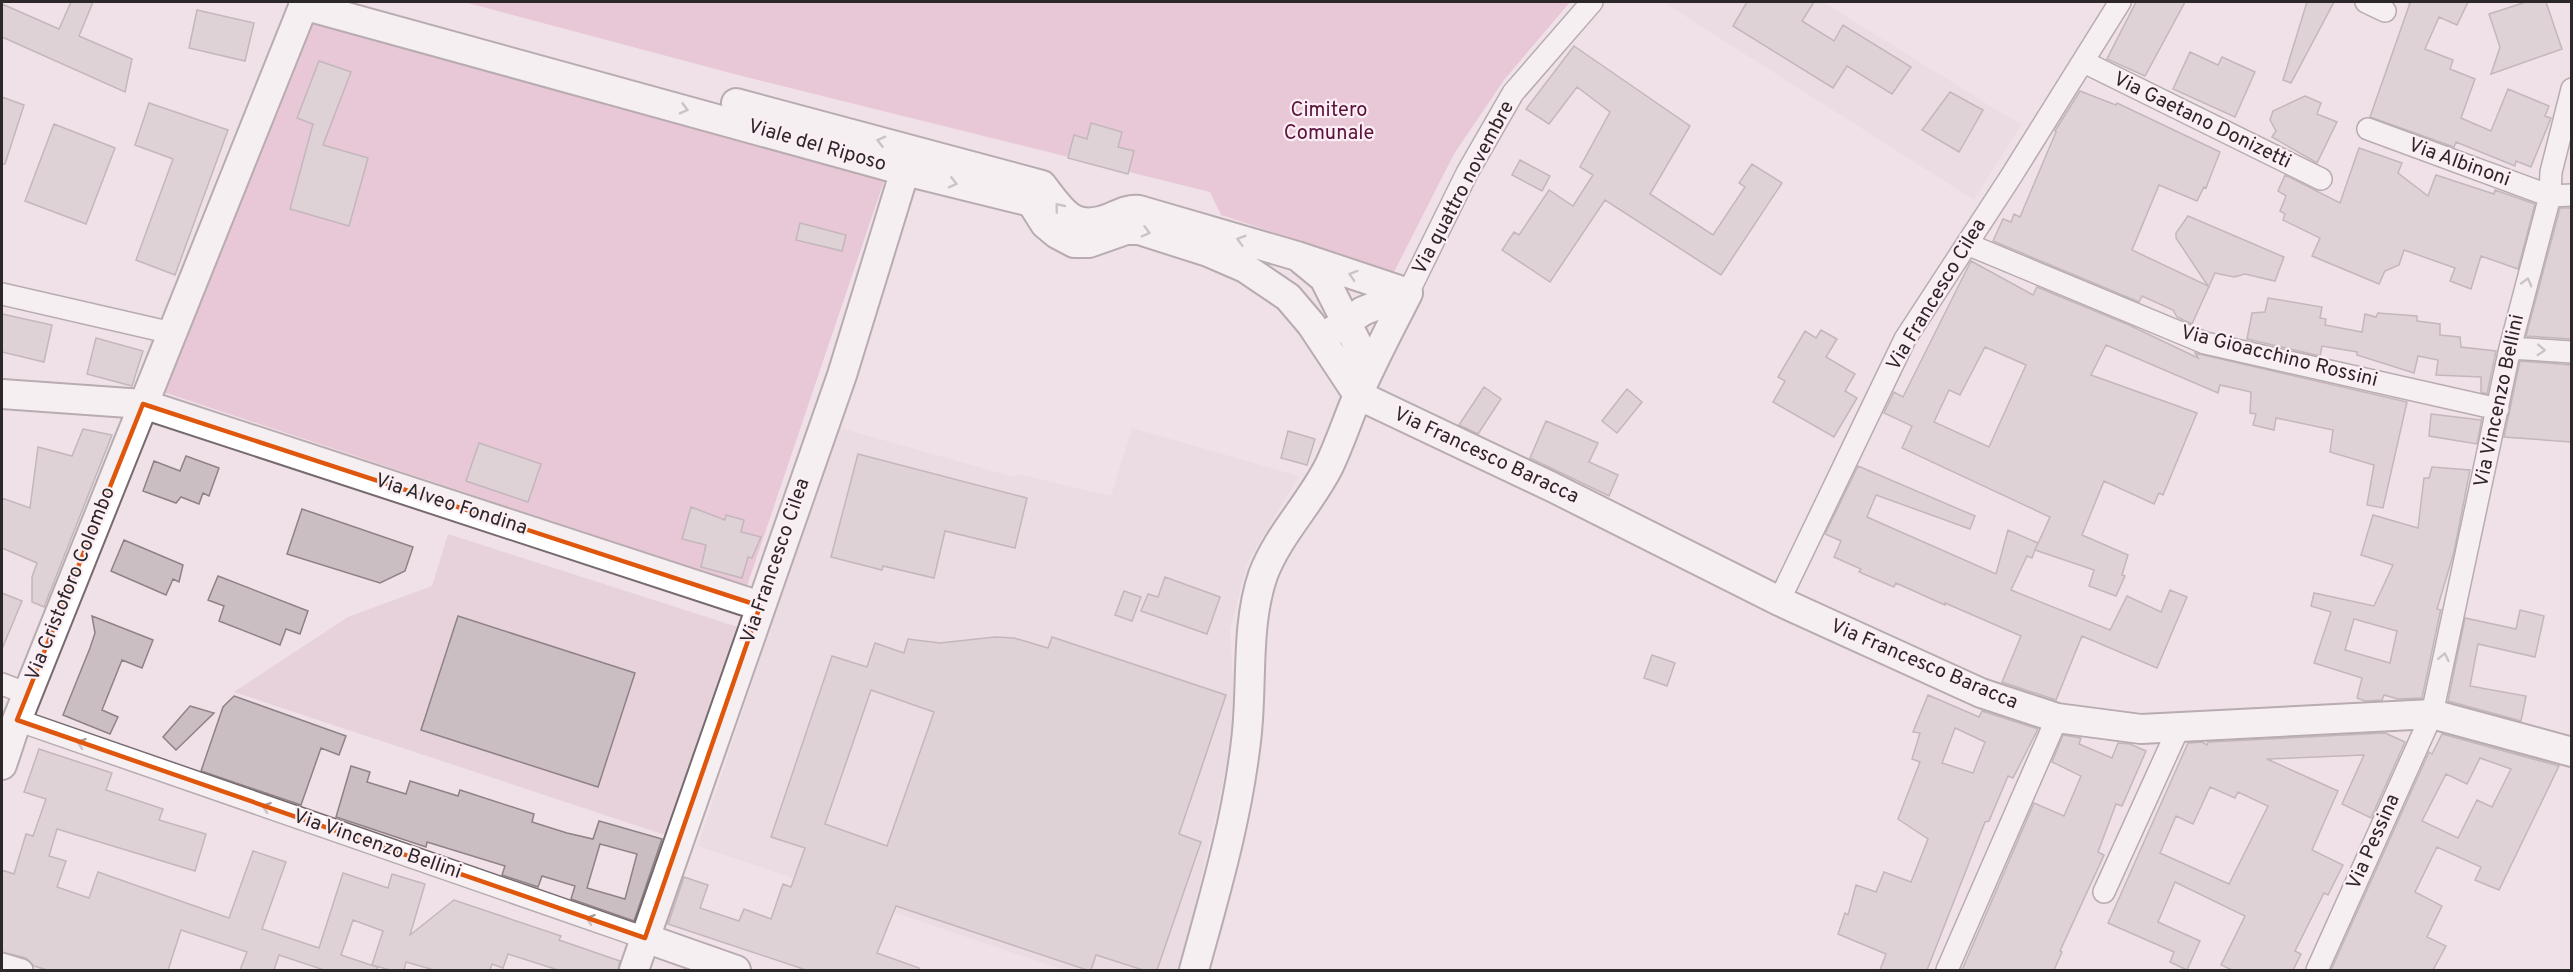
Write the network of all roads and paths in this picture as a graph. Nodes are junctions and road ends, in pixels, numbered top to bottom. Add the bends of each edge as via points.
1 (355, 2) edge
2 (1592, 2) edge
3 (2120, 2) edge
4 (304, 3) edge
5 (2084, 62) junction
6 (2571, 89) edge
7 (2367, 129) dead end
8 (908, 160) junction
9 (2321, 179) dead end
10 (2571, 195) edge
11 (2550, 196) junction
12 (1967, 244) junction
13 (1297, 256) junction
14 (1408, 293) junction
15 (2, 294) edge
16 (1340, 309) junction
17 (1300, 312) junction
18 (172, 333) junction
19 (1322, 342) junction
20 (2510, 348) junction
21 (2571, 352) edge
22 (1370, 369) junction
23 (2, 394) edge
24 (1358, 395) junction
25 (143, 404) junction
26 (2498, 409) junction
27 (1779, 601) junction
28 (760, 606) junction
29 (15, 689) edge
30 (2432, 714) junction
31 (2057, 718) junction
32 (17, 720) junction
33 (2179, 727) junction
34 (2571, 752) edge
35 (2, 765) edge
36 (2104, 892) dead end
37 (645, 938) junction
38 (2, 964) edge
39 (22, 970) edge
40 (634, 970) edge
41 (736, 970) edge
42 (1194, 970) edge
43 (1947, 970) edge
44 (2317, 970) edge

8 -> 1 street, Viale del Riposo
2 - 14 street, Via quattro novembre via 1513,93 1467,173
3 - 5 street, Via Francesco Cilea
4 -> 8 street, Viale del Riposo
4 - 18 street, Via Cristoforo Colombo
5 - 9 street, Via Gaetano Donizetti
5 - 12 street, Via Francesco Cilea
6 - 11 street, Via Vincenzo Bellini via 2551,172
7 - 11 street, Via Albinoni
13 -> 8 street, Viale del Riposo via 1139,210 1130,209 1097,223 1080,222 1064,214 1042,185
8 -> 17 street, Viale del Riposo via 1031,202 1045,224 1074,243 1139,230 1208,252 1245,268 1287,297
8 - 28 street, Via Francesco Cilea via 842,375
10 - 11 street
20 -> 11 street, Via Vincenzo Bellini
12 - 26 street, Via Gioacchino Rossini via 2205,343
12 - 27 street, Via Francesco Cilea via 1905,339
14 -> 13 street, Viale del Riposo
13 - 16 street, Viale del Riposo via 1324,278
14 - 16 street via 1363,311
14 - 22 street
15 - 18 street
16 - 17 street via 1333,310 1325,319 1314,320
16 - 19 street
16 - 22 street, Viale del Riposo
17 - 19 street, Viale del Riposo
18 - 25 street, Via Cristoforo Colombo
19 - 24 street, Viale del Riposo
20 -> 21 street
20 - 26 street, Via Vincenzo Bellini
22 - 24 street
23 - 25 street, Via Alveo Fondina
24 - 27 street, Via Francesco Baracca
24 - 42 street via 1328,467 1264,574 1252,638 1247,738 1239,796 1227,856
25 - 28 street, Via Alveo Fondina
25 - 29 street, Via Cristoforo Colombo
30 -> 26 street, Via Vincenzo Bellini
27 - 31 street, Via Francesco Baracca via 1981,693
28 - 37 street, Via Francesco Cilea
29 - 32 street, Via Cristoforo Colombo
30 - 33 street, Via Francesco Baracca
30 - 34 street, Via Francesco Baracca
30 - 44 street, Via Pessina
31 - 33 street, Via Francesco Baracca via 2141,729
31 - 43 street
32 - 35 street, Via Cristoforo Colombo
37 -> 32 street, Via Vincenzo Bellini
33 - 36 street
37 - 40 street, Via Francesco Cilea
37 - 41 street, Via Vincenzo Bellini
38 - 39 street

